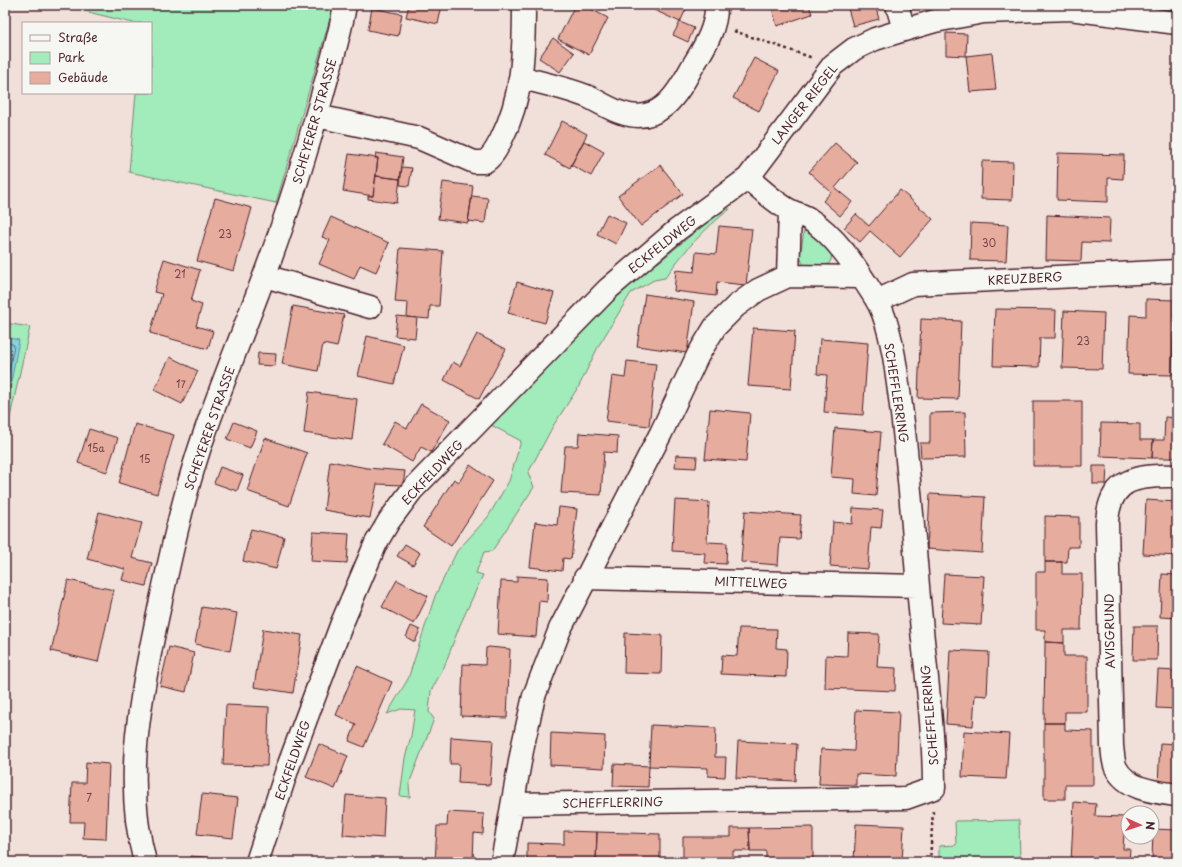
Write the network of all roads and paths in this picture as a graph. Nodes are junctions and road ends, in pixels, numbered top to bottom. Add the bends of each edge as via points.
1 (345, 5) edge
2 (524, 5) edge
3 (897, 5) edge
4 (942, 13) edge
5 (716, 15) edge
6 (1177, 23) edge
7 (904, 30) junction
8 (833, 65) junction
9 (522, 78) junction
10 (317, 116) junction
11 (748, 178) junction
12 (790, 211) junction
13 (1177, 271) edge
14 (265, 276) junction
15 (788, 276) junction
16 (860, 277) junction
17 (877, 301) junction
18 (370, 307) dead end
19 (1177, 476) edge
20 (585, 578) junction
21 (918, 586) junction
22 (934, 788) junction
23 (1177, 794) edge
24 (513, 804) junction
25 (145, 862) edge
26 (257, 862) edge
27 (502, 862) edge
28 (930, 862) edge

1 - 10 street, SCHEYERER STRASSE
2 - 9 street
3 - 7 street
4 - 6 street, LANGER RIEGEL via 1070,9
4 - 7 street, LANGER RIEGEL
5 - 8 path
5 - 9 street via 689,73 662,109 650,115 622,113 586,96
7 - 8 street, LANGER RIEGEL via 854,49
8 - 11 street, LANGER RIEGEL
9 - 10 street via 508,128 498,147 484,162 474,162 419,138
10 - 14 street, SCHEYERER STRASSE
11 - 12 street, SCHEFFLERRING
11 - 26 street, ECKFELDWEG via 677,230 608,289 412,490 389,521 376,543 342,623 288,767
12 - 15 street
12 - 16 street, SCHEFFLERRING via 809,219 827,234 845,253
13 - 17 street, KREUZBERG via 913,284
14 - 18 street
14 - 25 street, SCHEYERER STRASSE via 197,458 180,516 147,665 138,720 134,777 138,838
15 - 16 street
15 - 20 street via 758,290 736,306 715,327 698,355 661,433
16 - 17 street, SCHEFFLERRING
17 - 21 street, SCHEFFLERRING via 895,360
19 - 23 street, AVISGRUND via 1152,475 1137,478 1123,486 1114,494 1108,508 1107,523 1112,746 1116,768 1128,781 1149,791
20 - 21 street, MITTELWEG
20 - 24 street via 560,628 534,696
21 - 22 street, SCHEFFLERRING via 934,746
22 - 24 street, SCHEFFLERRING via 906,798
22 - 28 path
24 - 27 street

